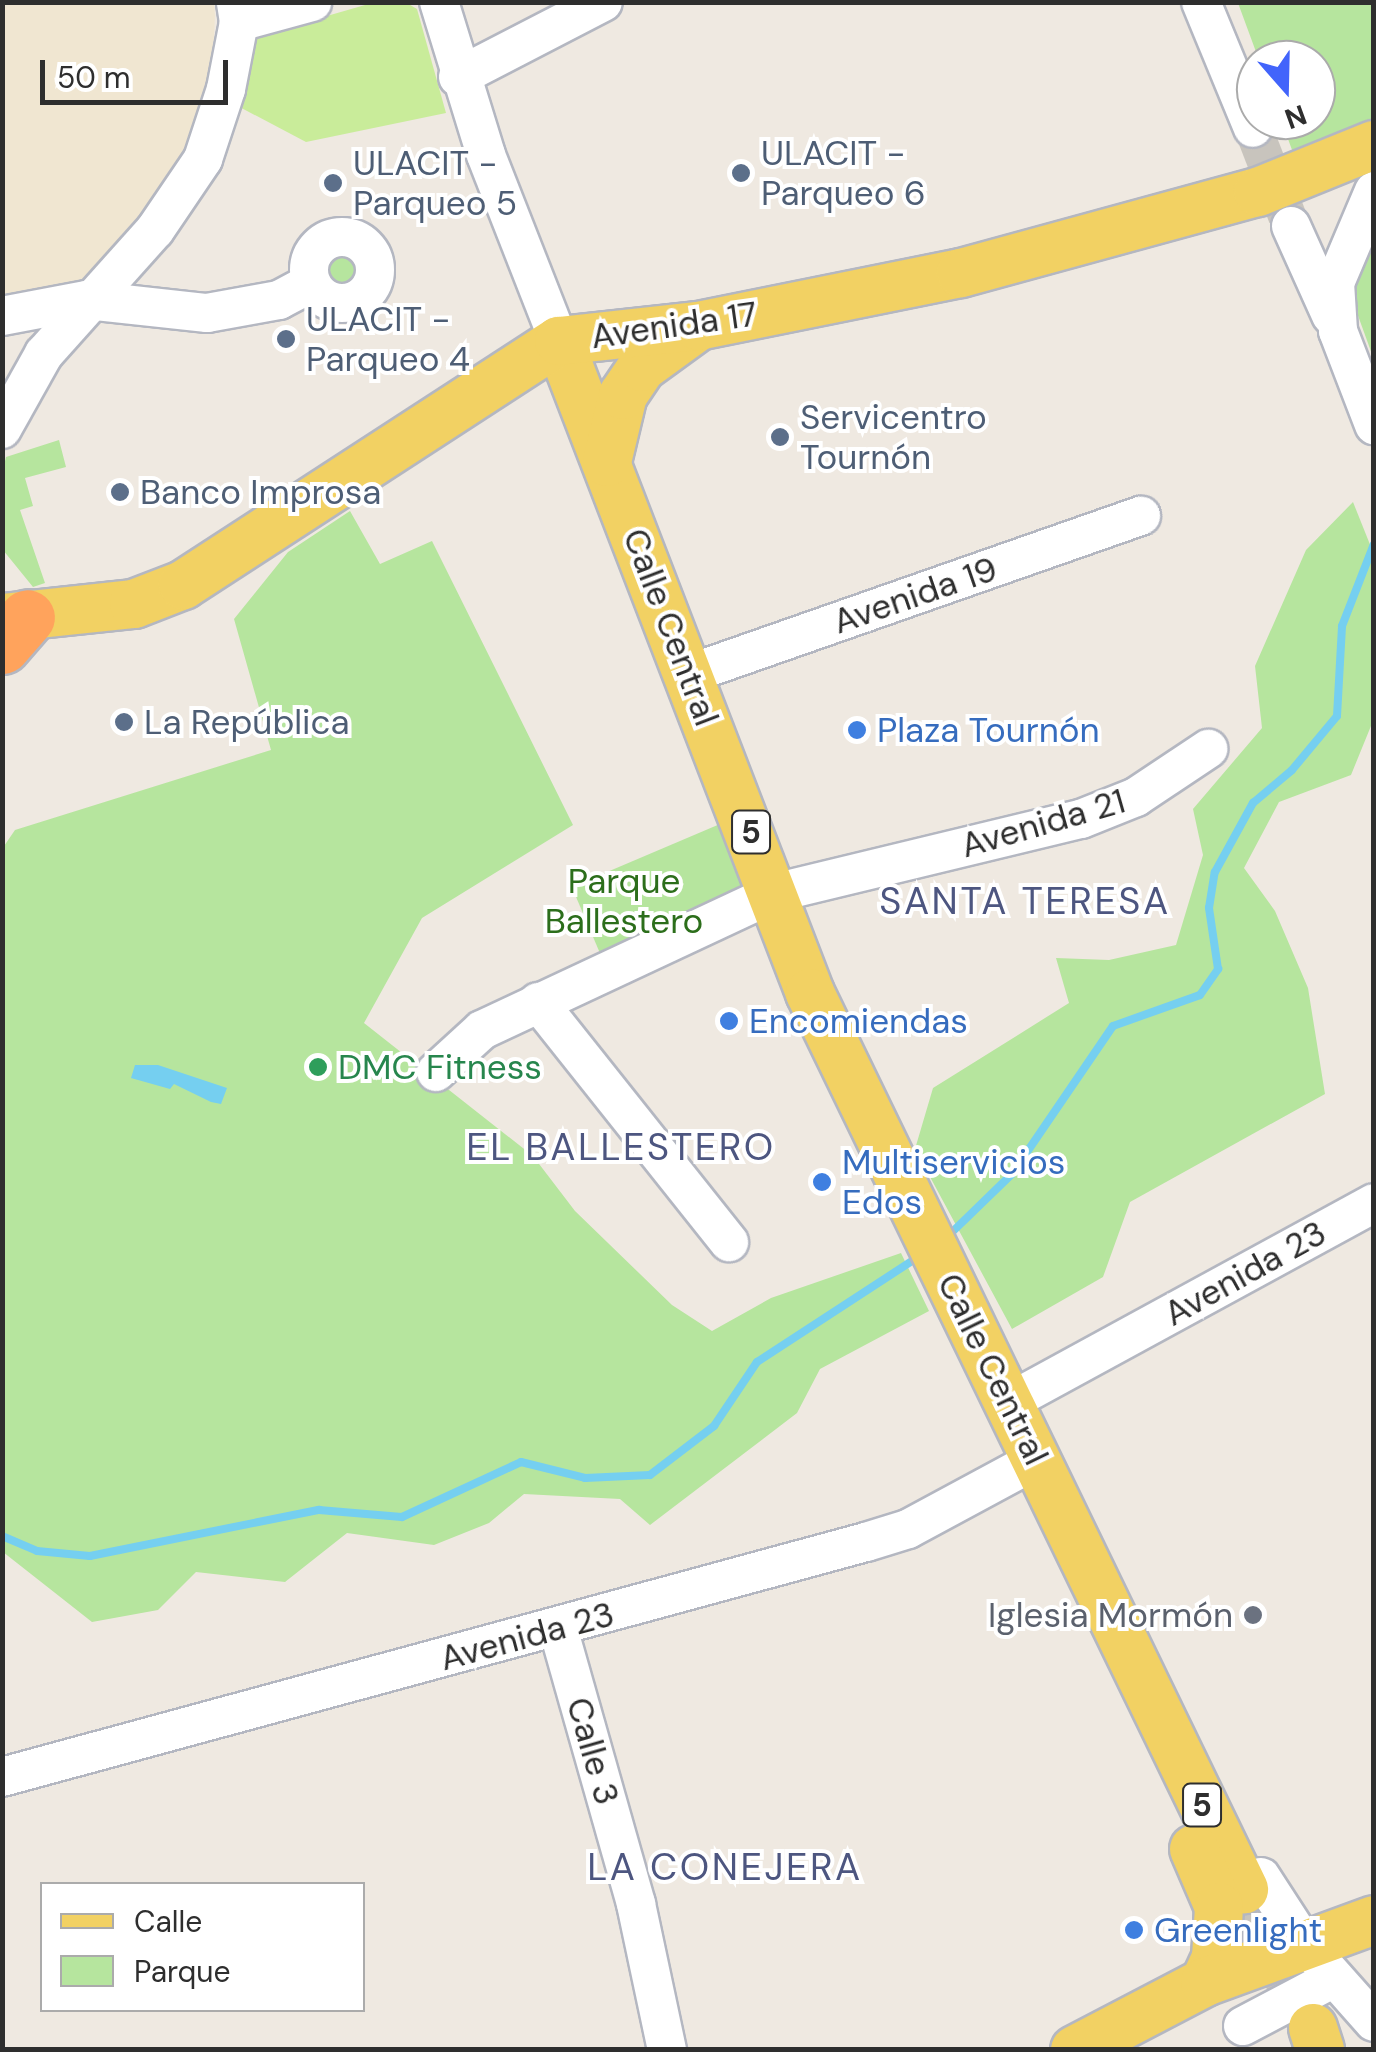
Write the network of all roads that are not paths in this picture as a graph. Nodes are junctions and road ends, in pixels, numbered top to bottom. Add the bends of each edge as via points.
1 (312, 2) edge
2 (440, 2) edge
3 (603, 2) edge
4 (1201, 2) edge
5 (238, 12) edge
6 (458, 77) junction
7 (1236, 87) edge
8 (1374, 145) edge
9 (1374, 191) edge
10 (1291, 226) tunnel mouth
11 (311, 283) dead end
12 (87, 300) junction
13 (2, 316) edge
14 (698, 326) junction
15 (1338, 331) junction
16 (559, 341) junction
17 (1374, 425) edge
18 (2, 429) edge
19 (606, 462) junction
20 (1141, 516) dead end
21 (11, 627) edge
22 (689, 674) junction
23 (1208, 748) dead end
24 (774, 892) junction
25 (538, 1002) junction
26 (436, 1072) dead end
27 (1374, 1203) edge
28 (729, 1242) dead end
29 (1011, 1401) junction
30 (1038, 1459) junction
31 (1062, 1515) junction
32 (558, 1628) junction
33 (2, 1778) edge
34 (1253, 1883) joint
35 (1374, 1920) edge
36 (1304, 1942) junction
37 (1225, 1974) junction
38 (1334, 1978) junction
39 (1374, 2022) edge
40 (1243, 2038) edge
41 (667, 2050) edge
42 (1075, 2050) edge

1 - 5 street
2 - 6 street
3 - 6 street
4 - 7 street
5 - 12 street via 203,159 155,230
6 - 16 street
8 - 14 main road, Avenida 17 via 1258,192 1125,230 961,273
9 - 15 street via 1335,283
10 - 15 street
11 - 12 street via 279,300 207,313
12 - 13 street
12 - 18 street via 44,354
14 - 16 main road, Avenida 17
14 - 19 main road via 642,366 623,395
15 - 17 street
16 - 19 main road, Calle Central / 5
16 - 21 main road, Avenida 17 via 183,585 134,604
19 - 22 main road, Calle Central / 5
20 - 22 street, Avenida 19
22 - 24 main road, Calle Central / 5
23 - 24 street, Avenida 21 via 1136,797 1080,818
24 - 25 street, Avenida 21
24 - 29 main road, Calle Central / 5 via 810,992
25 - 26 street, Avenida 21 via 482,1030
25 - 28 street
27 - 29 street, Avenida 23
29 - 30 main road, Calle Central / 5
30 - 31 main road, Calle Central / 5
30 - 32 street, Avenida 23 via 908,1529
31 - 34 main road, Calle Central / 5
31 - 37 main road via 1219,1907 1216,1958
32 - 33 street, Avenida 23
32 - 41 street, Calle 3 via 636,1904
34 - 36 street
35 - 36 main road
36 - 37 main road
36 - 38 street
37 - 40 street
37 - 42 main road
38 - 39 street
38 - 40 street

